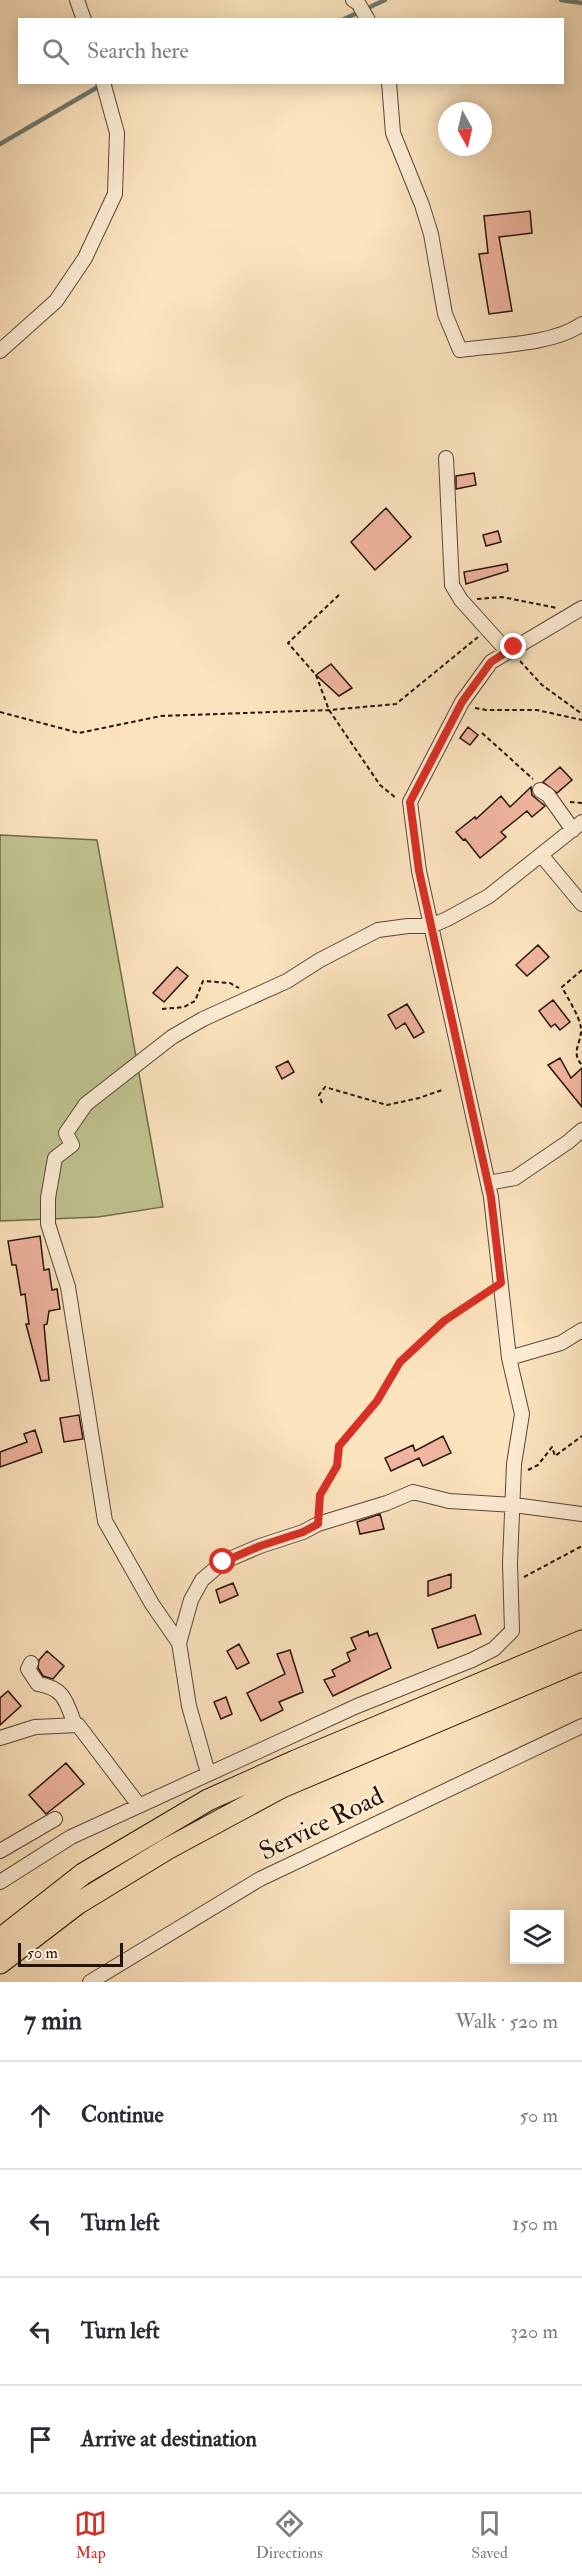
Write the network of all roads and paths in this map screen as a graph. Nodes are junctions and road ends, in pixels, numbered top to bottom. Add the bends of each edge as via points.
1 (77, 0) edge
2 (355, 1) edge
3 (83, 18) edge
4 (367, 18) edge
5 (103, 84) edge
6 (389, 84) edge
7 (582, 324) edge
8 (0, 351) edge
9 (446, 458) dead end
10 (339, 595) dead end
11 (461, 600) junction
12 (577, 610) edge
13 (487, 630) junction
14 (510, 649) junction
15 (462, 702) junction
16 (329, 710) junction
17 (0, 712) edge
18 (582, 714) edge
19 (582, 720) edge
20 (482, 733) dead end
21 (542, 792) joint
22 (412, 810) junction
23 (577, 826) edge
24 (542, 856) junction
25 (582, 904) edge
26 (431, 926) junction
27 (582, 970) edge
28 (252, 996) junction
29 (162, 1009) dead end
30 (582, 1065) edge
31 (442, 1090) dead end
32 (322, 1103) dead end
33 (582, 1130) edge
34 (488, 1183) junction
35 (501, 1283) junction
36 (582, 1330) edge
37 (509, 1358) junction
38 (582, 1436) edge
39 (514, 1475) junction
40 (514, 1505) junction
41 (582, 1514) edge
42 (318, 1524) junction
43 (582, 1546) edge
44 (511, 1585) junction
45 (582, 1641) edge
46 (179, 1643) junction
47 (582, 1660) edge
48 (32, 1663) dead end
49 (75, 1725) junction
50 (582, 1726) edge
51 (0, 1738) edge
52 (208, 1773) junction
53 (138, 1804) junction
54 (55, 1819) dead end
55 (0, 1851) edge
56 (0, 1882) edge
57 (0, 1939) edge
58 (0, 1963) edge
59 (90, 1982) edge

1 - 3 street
2 - 4 street
5 - 8 street via 117,133 115,194 85,258 56,301
6 - 7 street via 393,133 422,204 436,256 445,314 460,350 542,339 571,332
9 - 11 street via 452,585
10 - 16 path via 288,643 316,675
11 - 12 path via 502,597
11 - 13 street
12 - 14 street
13 - 14 street
13 - 16 path via 396,704
14 - 15 street via 491,662
14 - 18 path via 532,675
15 - 19 path via 486,710 537,710
15 - 22 street via 410,802
16 - 17 path via 161,716 79,733
16 - 22 path via 380,785
20 - 21 path via 529,774
21 - 23 street
22 - 26 street
23 - 24 street
24 - 25 street
24 - 26 street via 489,896
26 - 28 street via 378,930
26 - 34 street
27 - 30 path via 562,987 581,1026 575,1050
28 - 29 path via 230,983 203,981 195,1001
28 - 46 street via 172,1037 86,1104 66,1133 72,1144 55,1158 48,1198 48,1224 68,1287 105,1521
31 - 32 path via 387,1105 325,1087 319,1095
33 - 34 street via 515,1178
34 - 35 street
35 - 37 street
35 - 42 path via 444,1321 400,1362 377,1401 339,1446 337,1466 320,1495
36 - 37 street via 561,1343
37 - 39 street via 522,1414
38 - 39 path via 555,1456 552,1447 538,1466
39 - 40 street
40 - 41 street
40 - 42 street via 449,1501 413,1492
40 - 44 street
42 - 46 street via 223,1562 202,1580 191,1600
43 - 44 path
44 - 52 street via 512,1631 494,1649
45 - 57 highway via 208,1800 83,1874
46 - 52 street via 189,1706
47 - 58 highway via 282,1787 167,1849 77,1904
48 - 49 street via 28,1669 38,1684 58,1690
49 - 51 street via 35,1727
49 - 53 street
50 - 59 street, Service Road via 260,1879
52 - 53 street
53 - 56 street via 71,1837
54 - 55 street

